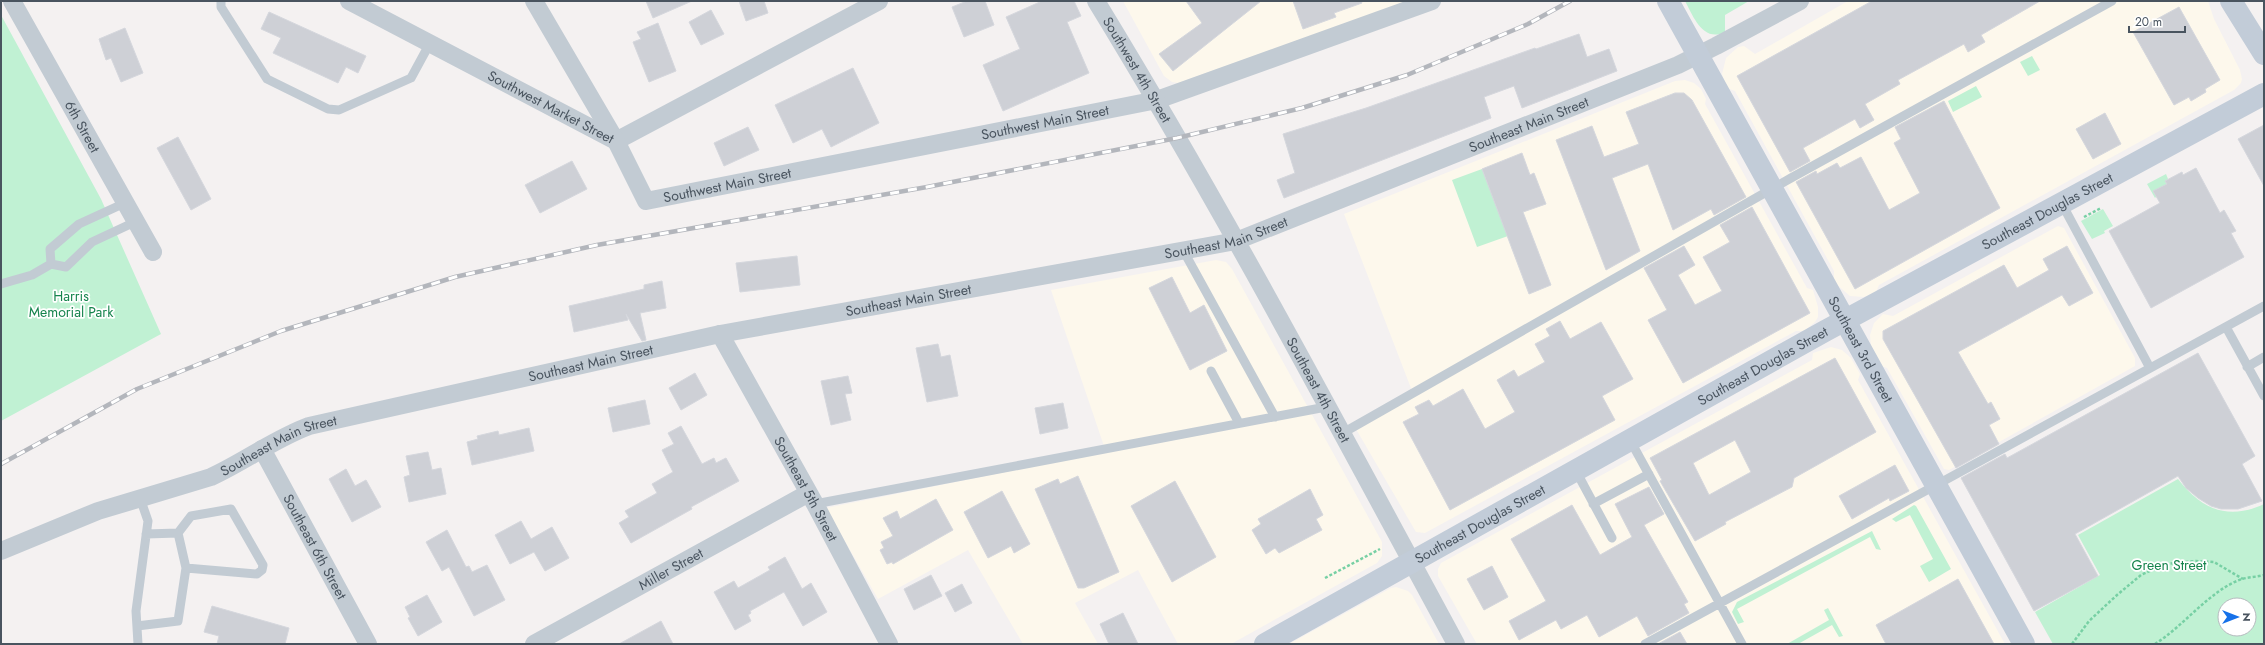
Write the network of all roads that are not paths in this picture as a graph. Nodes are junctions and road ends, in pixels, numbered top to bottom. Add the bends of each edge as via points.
1 (12, 1) edge
2 (221, 1) edge
3 (350, 1) edge
4 (534, 1) edge
5 (879, 1) edge
6 (1096, 1) edge
7 (1432, 1) edge
8 (1668, 1) edge
9 (1800, 1) edge
10 (2112, 1) edge
11 (2231, 1) edge
12 (1404, 6) edge
13 (430, 43) junction
14 (2264, 54) edge
15 (1697, 56) junction
16 (2264, 94) edge
17 (1157, 100) junction
18 (1177, 138) joint
19 (616, 141) junction
20 (1772, 188) junction
21 (127, 202) junction
22 (2062, 204) junction
23 (137, 221) junction
24 (1236, 241) junction
25 (1184, 250) junction
26 (153, 252) dead end
27 (51, 264) junction
28 (1, 284) edge
29 (2264, 306) edge
30 (1843, 322) junction
31 (2226, 326) junction
32 (720, 334) junction
33 (2264, 357) edge
34 (2247, 366) junction
35 (2150, 368) junction
36 (1211, 371) dead end
37 (2264, 396) edge
38 (1326, 407) junction
39 (1275, 417) junction
40 (1239, 423) junction
41 (1341, 434) junction
42 (1630, 440) junction
43 (262, 449) junction
44 (1576, 471) junction
45 (1649, 474) junction
46 (1936, 484) junction
47 (140, 498) junction
48 (811, 499) junction
49 (1594, 504) junction
50 (178, 533) junction
51 (146, 534) junction
52 (1612, 538) dead end
53 (1, 551) edge
54 (1412, 564) junction
55 (186, 568) junction
56 (1720, 604) junction
57 (137, 626) junction
58 (138, 644) edge
59 (368, 644) edge
60 (534, 644) edge
61 (889, 644) edge
62 (1265, 644) edge
63 (1456, 644) edge
64 (1645, 644) edge
65 (1742, 644) edge
66 (2024, 644) edge

1 - 21 street, 6th Street
2 - 13 lane via 221,7 267,79 328,109 339,110 411,78
3 - 13 street, Southwest Market Street
4 - 19 street
5 - 19 street, Southwest Market Street
6 - 17 street, Southwest 4th Street
7 - 12 street, Southwest Main Street
8 - 15 main road, Southeast 3rd Street
9 - 15 street, Southeast Main Street
10 - 20 lane
11 - 14 main road
12 - 17 street, Southwest Main Street
13 - 19 street, Southwest Market Street
15 - 20 main road, Southeast 3rd Street
15 - 24 street, Southeast Main Street
16 - 22 main road, Southeast Douglas Street
17 - 18 street, Southwest 4th Street
17 - 19 street, Southwest Main Street via 646,201
18 - 24 street, Southeast 4th Street
20 - 30 main road, Southeast 3rd Street
20 - 41 lane
21 - 23 street, 6th Street
21 - 27 lane via 79,224 50,249
22 - 30 main road, Southeast Douglas Street
22 - 35 lane
23 - 26 street, 6th Street
23 - 27 lane via 92,242 66,267
24 - 25 street, Southeast Main Street
24 - 38 street, Southeast 4th Street
25 - 32 street, Southeast Main Street
25 - 39 lane
27 - 28 lane via 32,275
29 - 31 lane
30 - 42 main road, Southeast Douglas Street
30 - 46 main road, Southeast 3rd Street
31 - 34 lane
31 - 35 lane
32 - 43 street, Southeast Main Street via 309,426 287,434
32 - 48 street, Southeast 5th Street
33 - 34 lane
34 - 37 lane
35 - 46 lane
36 - 40 lane
38 - 39 lane
38 - 41 street, Southeast 4th Street
39 - 40 lane
40 - 48 lane
41 - 54 street, Southeast 4th Street
42 - 44 main road, Southeast Douglas Street
42 - 45 lane
43 - 47 street, Southeast Main Street via 210,477
43 - 59 street, Southeast 6th Street
44 - 49 lane
44 - 54 main road, Southeast Douglas Street
45 - 49 lane
45 - 56 lane
46 - 56 lane
46 - 66 main road, Southeast 3rd Street
47 - 51 lane via 148,521
47 - 53 street, Southeast Main Street via 60,525
48 - 60 street, Miller Street
48 - 61 street, Southeast 5th Street
49 - 52 lane
50 - 51 lane
50 - 55 lane
50 - 55 lane via 191,516 232,509 263,565 257,574
51 - 57 lane via 136,611
54 - 62 main road, Southeast Douglas Street
54 - 63 street, Southeast 4th Street
55 - 57 lane via 178,621
56 - 64 lane
56 - 65 lane
57 - 58 lane

